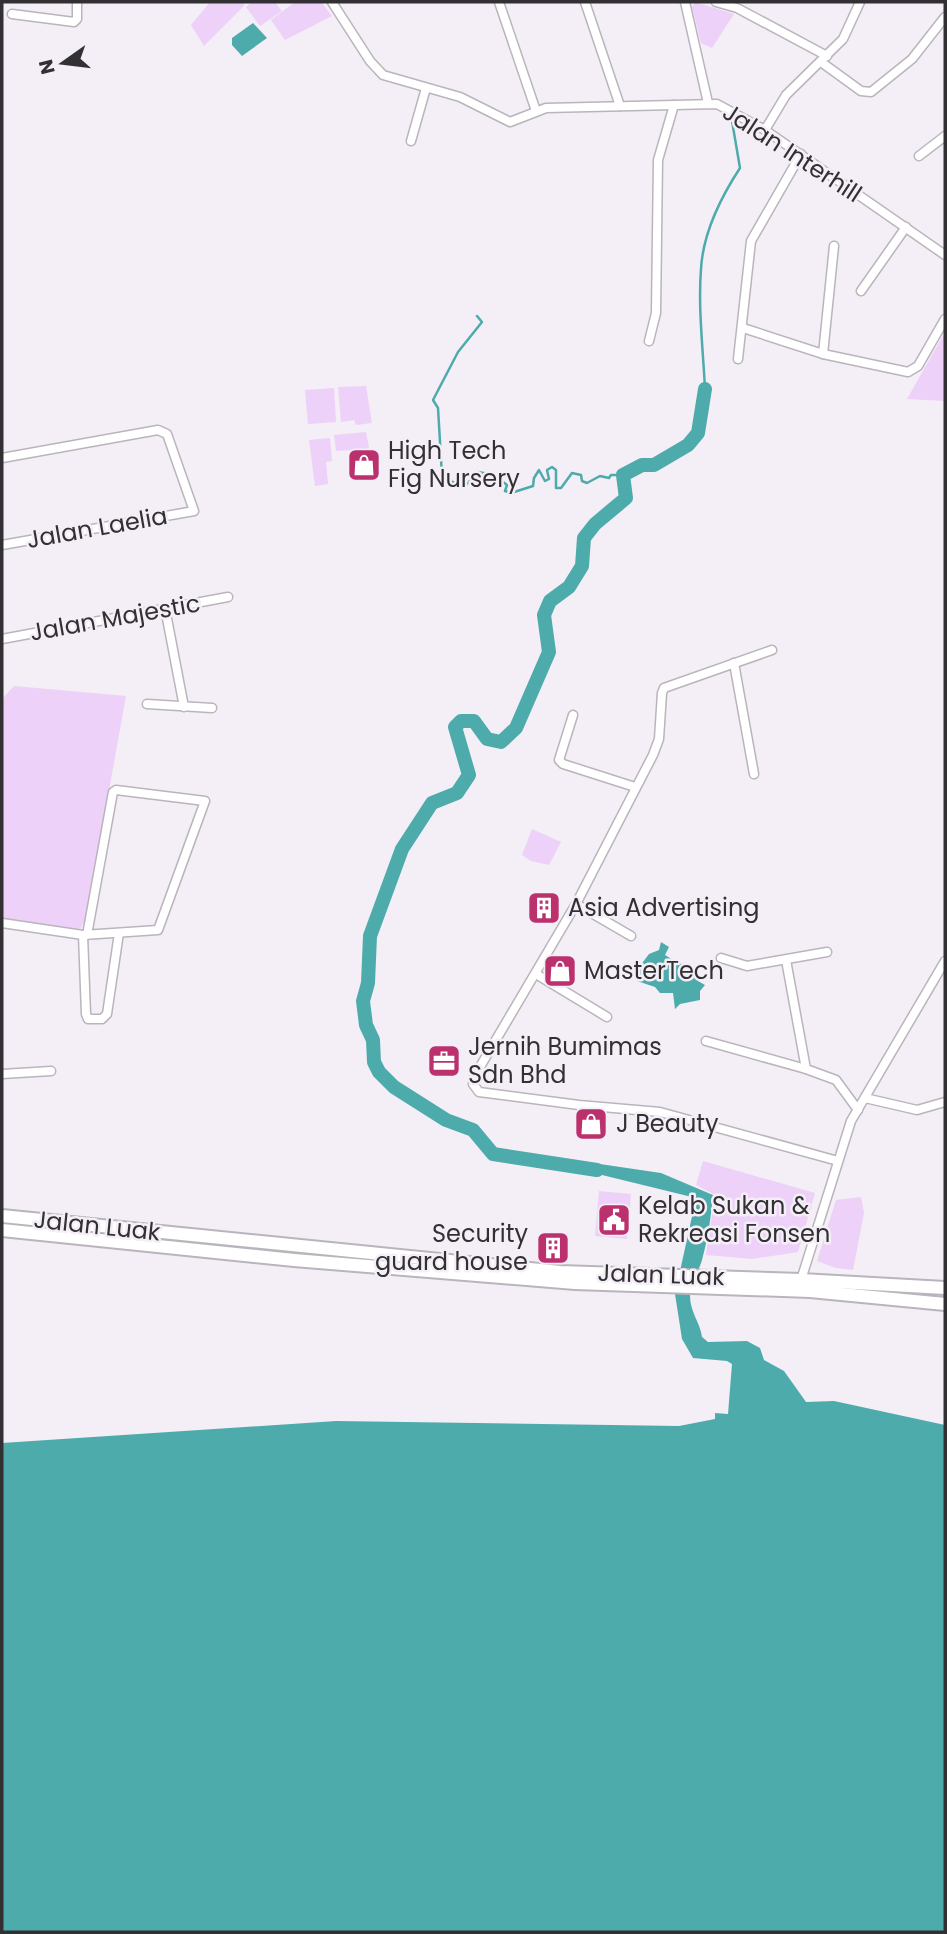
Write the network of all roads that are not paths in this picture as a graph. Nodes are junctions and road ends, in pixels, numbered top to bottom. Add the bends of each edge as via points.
1 (77, 2) edge
2 (332, 2) edge
3 (499, 2) edge
4 (585, 2) edge
5 (685, 2) edge
6 (716, 2) edge
7 (860, 2) edge
8 (12, 14) dead end
9 (945, 17) edge
10 (824, 59) junction
11 (426, 88) junction
12 (708, 103) junction
13 (674, 105) junction
14 (620, 106) junction
15 (536, 111) junction
16 (765, 130) junction
17 (945, 136) edge
18 (411, 141) dead end
19 (801, 154) junction
20 (919, 156) dead end
21 (906, 228) junction
22 (834, 246) dead end
23 (944, 252) edge
24 (861, 291) dead end
25 (945, 319) edge
26 (743, 328) junction
27 (649, 341) dead end
28 (823, 354) junction
29 (738, 359) dead end
30 (2, 458) edge
31 (2, 545) edge
32 (228, 597) dead end
33 (165, 608) junction
34 (2, 639) edge
35 (772, 650) dead end
36 (734, 663) junction
37 (147, 704) dead end
38 (184, 707) junction
39 (212, 708) dead end
40 (573, 715) dead end
41 (754, 774) dead end
42 (635, 787) junction
43 (576, 904) junction
44 (2, 923) edge
45 (119, 933) junction
46 (85, 935) junction
47 (631, 936) dead end
48 (827, 952) dead end
49 (721, 958) dead end
50 (786, 960) junction
51 (945, 961) edge
52 (536, 975) junction
53 (607, 1017) dead end
54 (706, 1041) dead end
55 (806, 1069) junction
56 (51, 1071) dead end
57 (2, 1074) edge
58 (865, 1098) junction
59 (945, 1102) edge
60 (858, 1110) junction
61 (838, 1161) junction
62 (2, 1216) edge
63 (69, 1222) junction
64 (2, 1230) edge
65 (133, 1230) junction
66 (118, 1243) junction
67 (183, 1250) junction
68 (800, 1280) junction
69 (657, 1281) junction
70 (710, 1283) junction
71 (945, 1288) edge
72 (945, 1304) edge

1 - 8 street via 74,22
2 - 11 street, Jalan Interhill via 383,75
3 - 15 street
4 - 14 street
5 - 12 street
6 - 10 street via 737,8
7 - 10 street via 843,39
9 - 10 street via 912,59 871,92 860,91
10 - 16 street via 786,95
11 - 15 street, Jalan Interhill via 460,97 510,122
11 - 18 street
12 - 13 street, Jalan Interhill
12 - 16 street, Jalan Interhill via 717,103
13 - 14 street, Jalan Interhill
13 - 27 street via 658,160 656,313
14 - 15 street, Jalan Interhill
16 - 19 street, Jalan Interhill
17 - 20 street
19 - 21 street, Jalan Interhill
19 - 26 street via 751,241
21 - 23 street, Jalan Interhill
21 - 24 street
22 - 28 street
25 - 28 street via 913,371
26 - 28 street
26 - 29 street
30 - 31 street, Jalan Laelia via 164,431 194,511
32 - 33 street, Jalan Majestic
33 - 34 street, Jalan Majestic
33 - 38 street
35 - 36 street
36 - 41 street
36 - 42 street via 664,688 659,739
37 - 38 street
38 - 39 street
40 - 42 street via 559,760
42 - 43 street
43 - 47 street
43 - 52 street
44 - 46 street
45 - 46 street
45 - 46 street via 107,1014 102,1019 88,1019 86,1014
45 - 46 street via 158,930 205,801 113,792
48 - 50 street
49 - 50 street via 747,966
50 - 55 street
51 - 58 street
52 - 53 street
52 - 61 street via 474,1077 479,1092 660,1112
54 - 55 street
55 - 60 street via 836,1080
56 - 57 street
58 - 59 street via 913,1110
58 - 60 street
60 - 61 street
61 - 68 street
62 - 63 main road, Jalan Luak
63 - 65 main road, Jalan Luak
63 - 66 main road via 113,1231
64 - 66 main road, Jalan Luak
65 - 67 main road via 136,1239
65 - 69 main road, Jalan Luak
66 - 67 main road, Jalan Luak
67 - 69 main road, Jalan Luak via 506,1278
68 - 70 main road, Jalan Luak
68 - 71 main road, Jalan Luak
69 - 70 main road, Jalan Luak
70 - 72 main road, Jalan Luak

